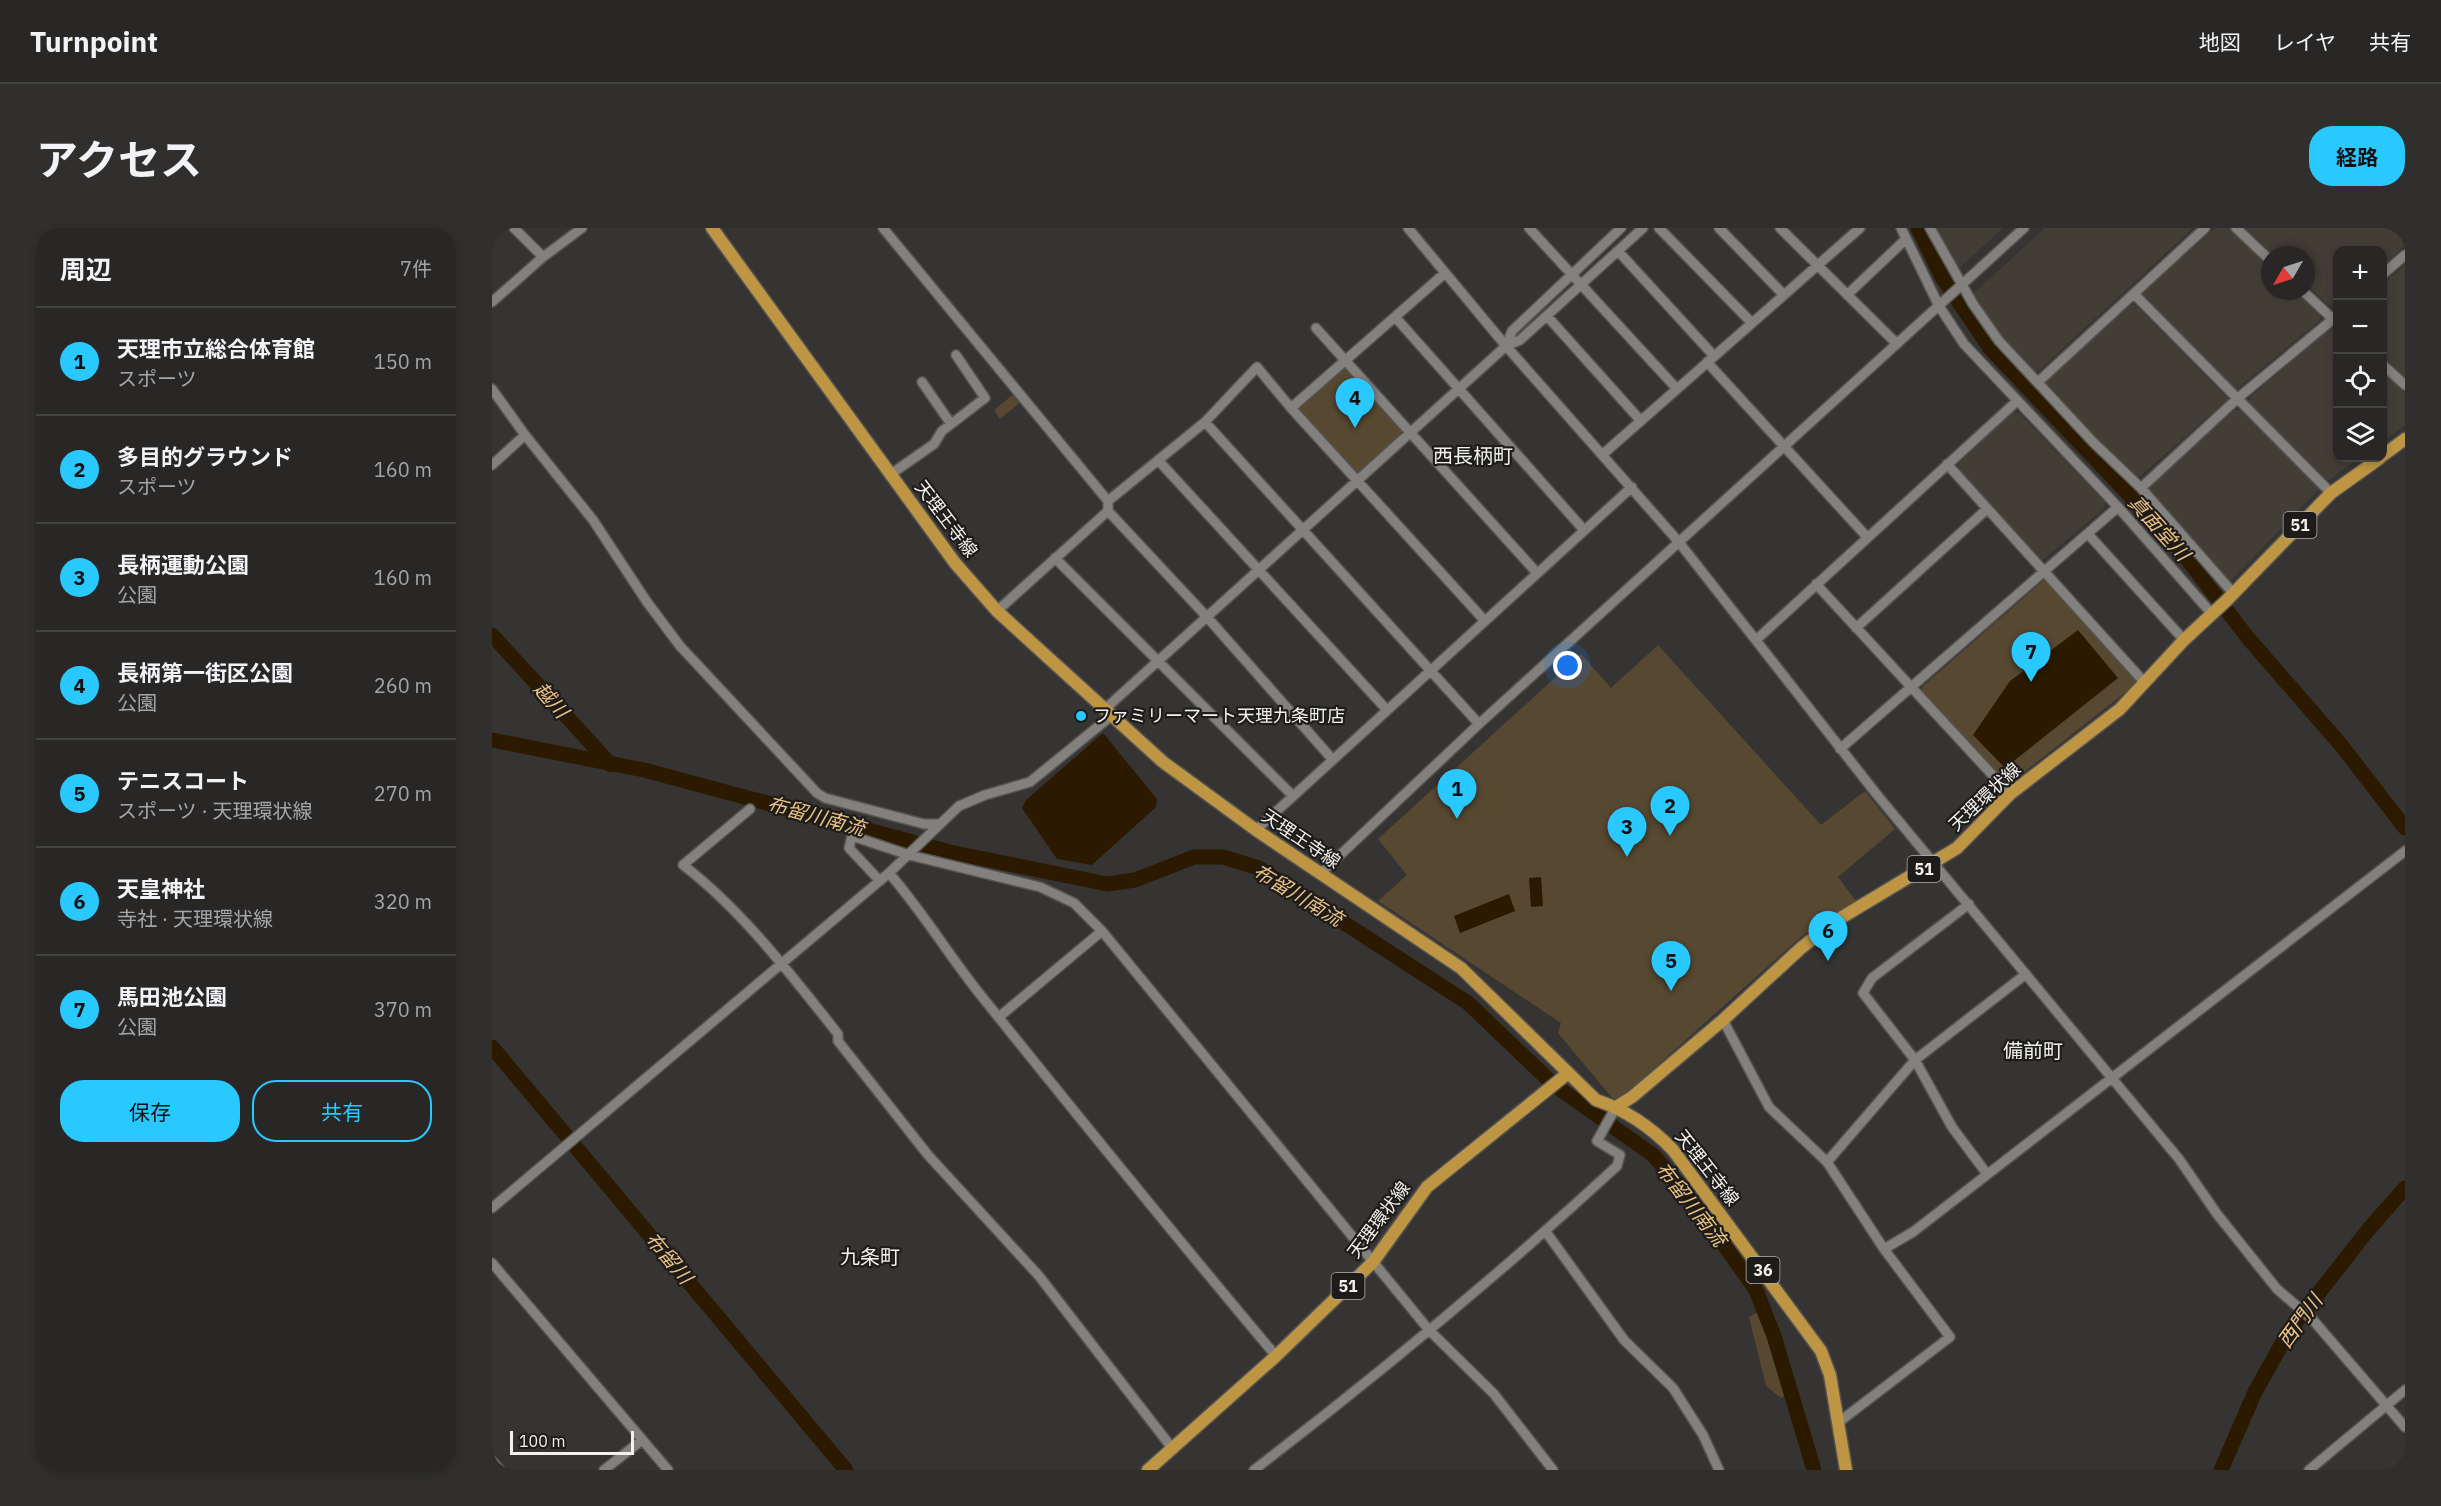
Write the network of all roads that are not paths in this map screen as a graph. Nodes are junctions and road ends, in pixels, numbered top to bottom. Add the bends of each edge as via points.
1 (514, 228) edge
2 (582, 228) edge
3 (712, 228) edge
4 (884, 228) edge
5 (1408, 228) edge
6 (1530, 228) edge
7 (1622, 228) edge
8 (1643, 228) edge
9 (1659, 228) edge
10 (1719, 228) edge
11 (1780, 228) edge
12 (1901, 228) edge
13 (1930, 228) edge
14 (2024, 228) edge
15 (2205, 228) edge
16 (2236, 228) edge
17 (1853, 230) edge
18 (1906, 239) junction
19 (1618, 251) junction
20 (2261, 252) edge
21 (2405, 255) edge
22 (543, 257) junction
23 (1817, 266) junction
24 (2387, 271) edge
25 (1445, 273) junction
26 (1573, 275) junction
27 (1582, 284) junction
28 (1961, 286) junction
29 (1783, 294) junction
30 (2134, 294) junction
31 (1847, 295) junction
32 (2314, 300) edge
33 (492, 302) edge
34 (1942, 304) junction
35 (1547, 316) junction
36 (2333, 316) edge
37 (1396, 318) junction
38 (2333, 321) edge
39 (1751, 322) junction
40 (1316, 328) dead end
41 (1897, 344) junction
42 (1506, 346) junction
43 (956, 355) dead end
44 (1711, 359) junction
45 (1346, 361) junction
46 (2387, 369) edge
47 (922, 382) dead end
48 (2038, 382) junction
49 (2405, 385) edge
50 (492, 388) edge
51 (1459, 389) junction
52 (1677, 389) junction
53 (2238, 398) junction
54 (2017, 401) junction
55 (1291, 408) junction
56 (1641, 421) junction
57 (1205, 422) junction
58 (951, 424) junction
59 (1410, 431) junction
60 (525, 435) junction
61 (2405, 440) edge
62 (1784, 448) junction
63 (2387, 453) edge
64 (1602, 455) junction
65 (1158, 460) junction
66 (2374, 462) edge
67 (1947, 464) junction
68 (492, 465) edge
69 (891, 474) junction
70 (1356, 480) junction
71 (1632, 487) junction
72 (2140, 488) junction
73 (2331, 493) junction
74 (1108, 501) junction
75 (2118, 507) junction
76 (1987, 509) junction
77 (1108, 511) junction
78 (1304, 530) junction
79 (1584, 531) junction
80 (2088, 534) junction
81 (1867, 537) junction
82 (1678, 541) junction
83 (1055, 558) junction
84 (1259, 571) junction
85 (1537, 573) junction
86 (2044, 573) junction
87 (1816, 584) junction
88 (2230, 597) junction
89 (997, 611) junction
90 (2214, 613) junction
91 (1208, 617) junction
92 (1485, 621) junction
93 (1856, 628) junction
94 (2184, 639) junction
95 (1756, 640) junction
96 (1157, 662) junction
97 (1431, 670) junction
98 (2145, 683) junction
99 (1911, 687) junction
100 (1387, 711) junction
101 (1108, 713) junction
102 (1479, 724) junction
103 (1840, 749) junction
104 (1333, 760) junction
105 (2010, 794) junction
106 (1293, 796) junction
107 (750, 810) dead end
108 (936, 826) junction
109 (1256, 830) junction
110 (2405, 851) edge
111 (911, 853) junction
112 (1933, 863) junction
113 (889, 873) junction
114 (1320, 874) junction
115 (880, 880) junction
116 (1969, 904) junction
117 (1102, 932) junction
118 (782, 963) junction
119 (2026, 974) junction
120 (999, 1017) junction
121 (1723, 1020) junction
122 (1916, 1060) junction
123 (1565, 1076) junction
124 (2110, 1077) junction
125 (1614, 1110) junction
126 (1827, 1162) junction
127 (1987, 1174) junction
128 (492, 1208) edge
129 (1546, 1232) junction
130 (1884, 1249) junction
131 (1373, 1262) junction
132 (492, 1263) edge
133 (1429, 1330) junction
134 (1276, 1356) junction
135 (2405, 1390) edge
136 (2385, 1406) junction
137 (1839, 1422) junction
138 (2405, 1427) edge
139 (642, 1440) junction
140 (1172, 1448) junction
141 (492, 1461) edge
142 (500, 1470) edge
143 (604, 1470) edge
144 (668, 1470) edge
145 (1148, 1470) edge
146 (1254, 1470) edge
147 (1553, 1470) edge
148 (1719, 1470) edge
149 (1846, 1470) edge
150 (2309, 1470) edge

1 - 22 street
2 - 22 street
3 - 69 main road, 天理王寺線 / 36
4 - 74 street
5 - 25 street
6 - 26 street
7 - 26 street
8 - 19 street
9 - 39 street
10 - 29 street
11 - 23 street
12 - 18 street
13 - 28 street
14 - 28 street
15 - 30 street
16 - 20 street
17 - 23 street
18 - 31 street
18 - 34 street
19 - 27 street
19 - 44 street
21 - 24 street
22 - 33 street
23 - 29 street
23 - 31 street
25 - 37 street
25 - 42 street
26 - 27 street
26 - 42 street via 1512,331
27 - 35 street
27 - 52 street
28 - 34 street
28 - 48 street via 1998,341
29 - 39 street
30 - 48 street
30 - 53 street
31 - 41 street
32 - 36 street
34 - 41 street
34 - 54 street via 1964,344
35 - 42 street via 1520,340
35 - 56 street
37 - 45 street
37 - 51 street
38 - 53 street
39 - 44 street
40 - 45 street
41 - 62 street
42 - 51 street
42 - 64 street
43 - 58 street via 985,398
44 - 52 street
44 - 62 street
45 - 55 street
45 - 59 street
46 - 49 street
47 - 58 street
48 - 72 street
50 - 60 street
51 - 59 street
51 - 79 street
52 - 56 street
53 - 72 street
53 - 73 street
54 - 67 street
54 - 75 street
55 - 57 street via 1257,367
55 - 70 street
56 - 64 street
57 - 65 street
57 - 78 street
58 - 69 street via 934,444
59 - 70 street
59 - 85 street
60 - 68 street
60 - 108 street via 593,520 680,646 817,793
61 - 63 main road, 天理環状線 / 51
62 - 81 street
62 - 82 street
64 - 71 street
65 - 74 street
65 - 84 street
66 - 73 main road, 天理環状線 / 51
67 - 76 street
67 - 81 street
69 - 89 main road, 天理王寺線 / 36 via 955,563
70 - 78 street
70 - 92 street
71 - 79 street
71 - 82 street
72 - 88 street
73 - 88 main road, 天理環状線 / 51
74 - 77 street
75 - 80 street
75 - 90 street
76 - 86 street
76 - 93 street
77 - 83 street
77 - 91 street
78 - 84 street
78 - 97 street
79 - 85 street
80 - 86 street
80 - 94 street
81 - 87 street
82 - 95 street
82 - 102 street
83 - 89 street
83 - 96 street
84 - 91 street
84 - 100 street
85 - 92 street
86 - 98 street
86 - 99 street
87 - 93 street
87 - 95 street
88 - 90 main road, 天理環状線 / 51
89 - 101 main road, 天理王寺線 / 36
90 - 94 main road, 天理環状線 / 51
91 - 96 street
91 - 104 street
92 - 97 street
93 - 99 street
94 - 98 main road, 天理環状線 / 51
95 - 103 street
96 - 101 street
96 - 106 street
97 - 100 street
97 - 102 street
98 - 105 main road, 天理環状線 / 51 via 2120,709
99 - 103 street
99 - 105 street
100 - 104 street
101 - 108 street via 1040,777 959,806
101 - 109 main road, 天理王寺線 / 36 via 1163,762
102 - 114 street
103 - 112 street
104 - 106 street
105 - 112 main road, 天理環状線 / 51 via 1957,848
106 - 109 street
107 - 118 street via 683,865 707,883
108 - 111 street
109 - 114 main road, 天理王寺線 / 36
110 - 124 street
111 - 113 street
111 - 115 street via 852,836 849,848
111 - 117 street via 1040,887 1074,903
112 - 116 street
112 - 121 main road, 天理環状線 / 51 via 1834,922
113 - 115 street
113 - 120 street
114 - 123 main road, 天理王寺線 / 36 via 1461,968
115 - 118 street
116 - 119 street
116 - 122 street via 1872,978 1863,993
117 - 120 street
117 - 131 street
118 - 128 street
118 - 140 street via 928,1155 1039,1276
119 - 122 street
119 - 124 street
120 - 134 street via 1139,1194
121 - 125 main road, 天理環状線 / 51
121 - 126 street via 1769,1107
122 - 126 street
122 - 127 street via 1952,1127
123 - 125 main road, 天理王寺線 / 36
123 - 131 main road, 天理環状線 / 51 via 1427,1187
124 - 127 street
124 - 136 street via 2179,1158 2217,1214 2287,1300 2313,1320
125 - 129 street via 1597,1141 1620,1155 1620,1163
125 - 137 main road, 天理王寺線 / 36 via 1653,1130 1673,1150 1800,1321 1821,1351
126 - 130 street
127 - 130 street via 1913,1232
129 - 133 street
129 - 148 street via 1624,1340 1673,1388 1703,1435
130 - 137 street via 1950,1337
131 - 133 street
131 - 134 main road, 天理環状線 / 51
132 - 139 street
133 - 146 street
133 - 147 street via 1494,1394
134 - 140 main road, 天理環状線 / 51
135 - 136 street
136 - 138 street
136 - 150 street
137 - 149 main road, 天理王寺線 / 36
139 - 143 street
139 - 144 street
140 - 145 main road, 天理環状線 / 51
141 - 142 street

